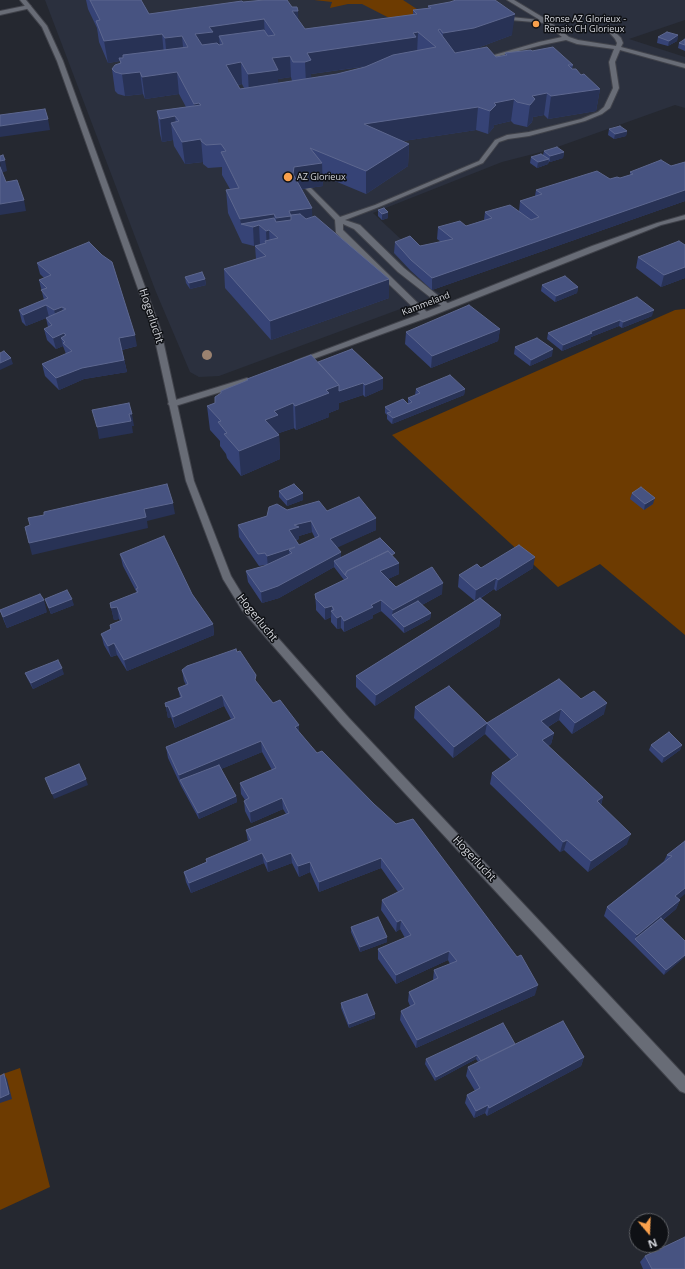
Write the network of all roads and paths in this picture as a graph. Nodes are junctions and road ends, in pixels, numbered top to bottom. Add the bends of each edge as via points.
1 (23, 0) edge
2 (510, 0) edge
3 (29, 7) junction
4 (523, 8) junction
5 (0, 13) edge
6 (495, 18) edge
7 (509, 18) junction
8 (547, 22) junction
9 (611, 32) dead end
10 (567, 38) junction
11 (618, 48) junction
12 (478, 61) edge
13 (685, 66) edge
14 (308, 188) edge
15 (685, 217) edge
16 (338, 220) junction
17 (446, 306) junction
18 (426, 315) junction
19 (289, 365) edge
20 (253, 378) edge
21 (172, 404) junction
22 (685, 1086) edge

1 - 3 street, Hogerlucht
2 - 4 street
3 - 5 street
3 - 21 street, Hogerlucht via 45,27 108,190 157,331
4 - 7 street
4 - 8 street
6 - 7 street
7 - 8 street
8 - 10 street
9 - 11 street via 618,38
10 - 11 street via 588,45
10 - 12 street via 541,42
11 - 13 street
11 - 16 street via 612,62 616,88 607,108 600,113 529,134 507,137 497,142 481,162
14 - 16 street
15 - 17 street, Kammeland via 659,224
16 - 17 street via 357,227 402,270
16 - 18 street via 339,231
17 - 18 street, Kammeland
18 - 19 street, Kammeland
20 - 21 street
21 - 22 street, Hogerlucht via 190,481 226,577 245,606 345,721

